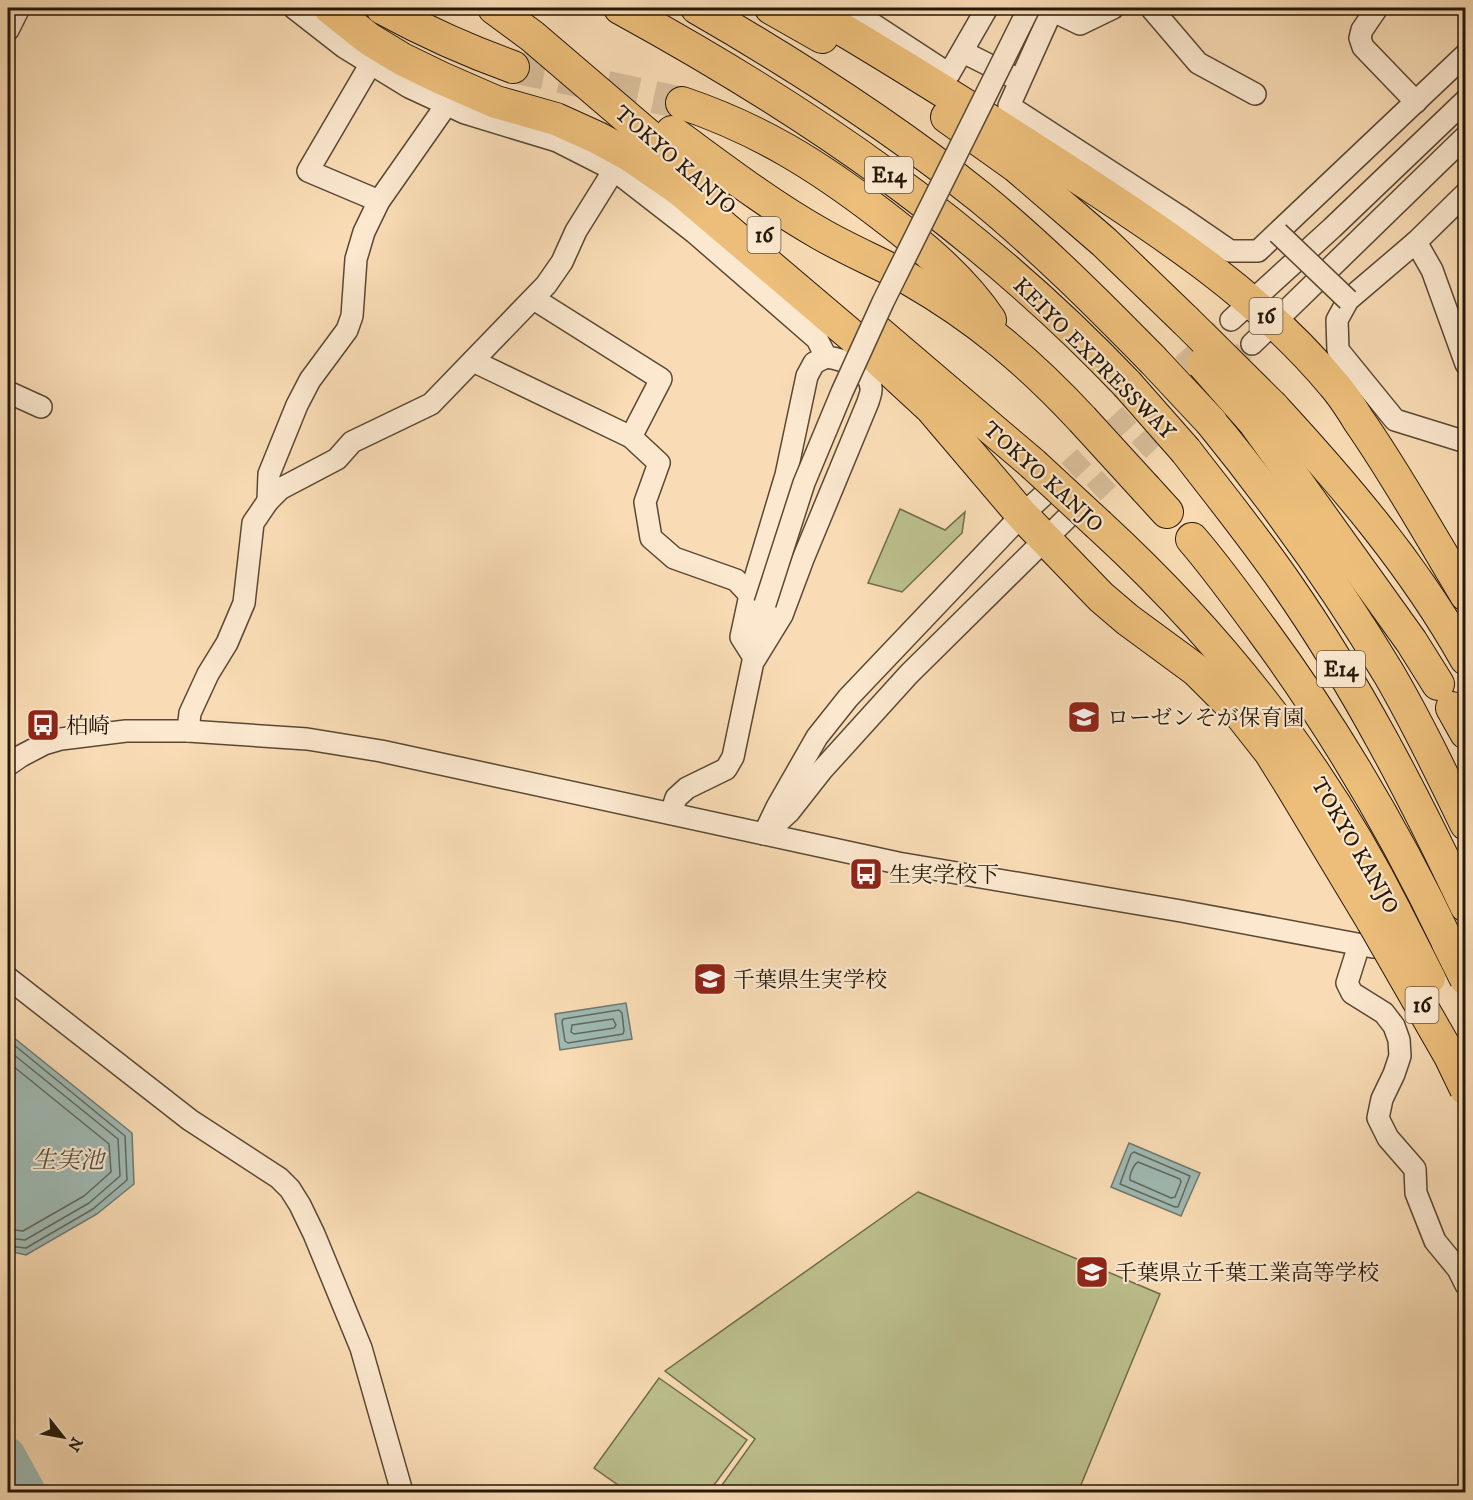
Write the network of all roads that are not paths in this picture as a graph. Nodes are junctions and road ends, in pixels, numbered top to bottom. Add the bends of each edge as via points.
1 (19, 8) edge
2 (294, 8) edge
3 (330, 8) edge
4 (382, 8) edge
5 (494, 8) edge
6 (620, 8) edge
7 (697, 8) edge
8 (771, 8) edge
9 (806, 8) edge
10 (848, 8) edge
11 (987, 8) edge
12 (1029, 8) edge
13 (1113, 8) edge
14 (1151, 8) edge
15 (1377, 8) edge
16 (1052, 9) edge
17 (8, 30) edge
18 (532, 36) junction
19 (963, 52) junction
20 (1466, 54) edge
21 (370, 65) junction
22 (513, 67) tunnel mouth
23 (1020, 81) junction
24 (1255, 94) dead end
25 (1466, 100) edge
26 (1416, 102) junction
27 (447, 104) junction
28 (682, 104) tunnel mouth
29 (1466, 136) edge
30 (614, 170) junction
31 (1466, 192) edge
32 (379, 201) junction
33 (1278, 233) junction
34 (1416, 243) junction
35 (534, 299) junction
36 (1348, 300) junction
37 (1241, 311) junction
38 (1263, 334) junction
39 (1005, 343) junction
40 (826, 357) junction
41 (473, 361) junction
42 (1466, 364) edge
43 (8, 392) edge
44 (41, 407) dead end
45 (1264, 414) junction
46 (631, 437) junction
47 (1466, 442) edge
48 (1046, 493) tunnel mouth
49 (268, 501) junction
50 (1167, 512) dead end
51 (1022, 515) junction
52 (1069, 516) tunnel mouth
53 (1045, 539) junction
54 (1192, 539) dead end
55 (1466, 595) edge
56 (758, 600) junction
57 (755, 659) junction
58 (1466, 659) edge
59 (1452, 708) edge
60 (188, 731) junction
61 (8, 765) edge
62 (671, 813) junction
63 (1466, 824) edge
64 (764, 834) junction
65 (1466, 906) edge
66 (1375, 932) junction
67 (8, 978) edge
68 (1466, 979) edge
69 (1466, 1054) edge
70 (1466, 1089) edge
71 (1466, 1285) edge
72 (402, 1492) edge

1 - 17 street
2 - 21 street
3 - 51 highway via 402,59 496,102 556,119 598,138 679,189 931,408
4 - 22 highway via 464,49
5 - 18 highway, TOKYO KANJO / 16
6 - 65 highway, KEIYO EXPRESSWAY / E14, bridge via 757,86 903,185 1049,307 1127,384 1186,451 1286,582 1394,760
7 - 63 highway, KEIYO EXPRESSWAY / E14, bridge via 783,57 924,153 1027,237 1152,359 1253,474 1352,614 1390,676
8 - 45 highway, bridge via 957,123 1017,167 1060,205 1077,233 1180,326
9 - 37 highway, 16 via 987,118 1168,237
10 - 19 street via 949,74
11 - 19 street
12 - 56 street, bridge via 883,302
13 - 16 street via 1080,24
14 - 24 street via 1198,63
15 - 26 street via 1360,38
16 - 23 street
18 - 39 highway via 573,58 709,159 819,233 909,279
18 - 66 highway, TOKYO KANJO / 16, bridge via 1033,464 1179,602 1220,647 1300,751 1375,872
19 - 23 street
20 - 26 street
21 - 27 street
21 - 32 street via 308,171
23 - 33 street via 1009,106 1230,251 1258,251
25 - 37 street
26 - 33 street
27 - 30 street via 557,141
27 - 32 street
28 - 39 highway via 755,132 835,179 916,241 978,303
29 - 38 street
30 - 35 street via 576,231 562,262
30 - 40 street via 817,339
31 - 34 street
32 - 49 street via 356,259 352,316 347,330 297,405 269,474
33 - 36 street, bridge
34 - 36 street
34 - 42 street via 1432,270
35 - 41 street
35 - 46 street via 661,379
36 - 47 street via 1337,320 1338,350 1395,420
37 - 38 highway, 16
38 - 55 highway, 16 via 1307,355 1340,393 1389,465
39 - 50 highway, bridge via 1042,377
40 - 56 street via 814,363 807,376
40 - 57 street via 842,359 866,374 871,387 868,402 782,615
41 - 46 street
41 - 49 street via 431,404 352,441 337,459 280,489
43 - 44 street
45 - 58 highway via 1333,473 1398,555
45 - 59 highway
46 - 56 street via 659,463 645,502 651,538 674,558 736,580
48 - 51 street
49 - 60 street via 253,523 244,603 190,713
51 - 53 highway
51 - 64 street via 848,698 817,737
52 - 53 street
53 - 64 street via 909,674 789,812
53 - 66 highway via 1101,597 1196,670 1240,714 1290,784
54 - 68 highway, bridge via 1216,566 1334,736 1395,839
56 - 57 street
57 - 62 street via 733,757 726,769 687,788 676,798
60 - 61 street via 126,731 61,739
60 - 62 street via 307,739 381,751
62 - 64 street
64 - 66 street via 898,863 1181,911
66 - 69 highway, TOKYO KANJO / 16, bridge via 1437,992
66 - 70 highway, 16, bridge via 1445,1046
66 - 71 street via 1347,983 1352,993 1384,1013 1399,1040 1400,1056 1378,1118 1415,1169 1416,1193 1436,1241
67 - 72 street via 190,1120 290,1189 314,1234 361,1348

